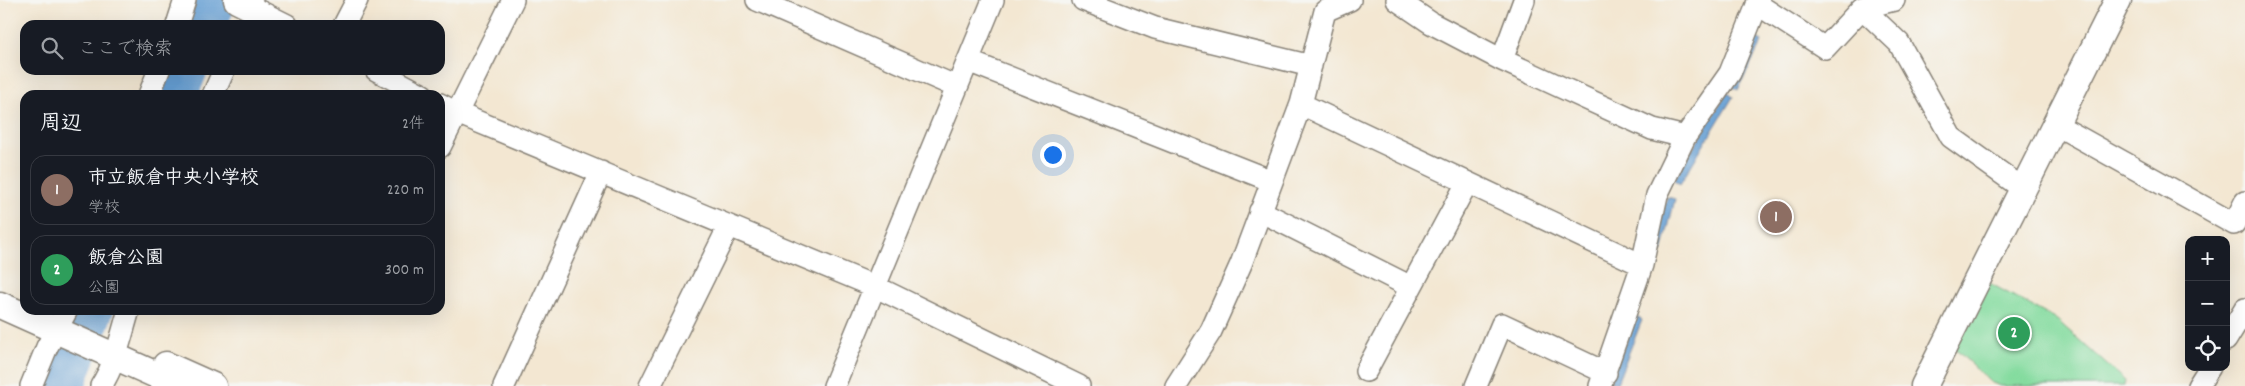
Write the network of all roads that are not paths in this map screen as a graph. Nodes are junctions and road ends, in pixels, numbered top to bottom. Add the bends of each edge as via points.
1 (185, 0) edge
2 (357, 0) edge
3 (513, 0) edge
4 (757, 0) edge
5 (993, 0) edge
6 (1083, 0) edge
7 (1350, 0) edge
8 (1397, 0) edge
9 (1524, 0) edge
10 (1894, 0) edge
11 (2118, 0) edge
12 (1758, 2) edge
13 (794, 7) edge
14 (246, 8) edge
15 (1862, 8) junction
16 (179, 20) edge
17 (275, 20) edge
18 (347, 20) edge
19 (1502, 60) junction
20 (968, 61) junction
21 (1311, 66) junction
22 (157, 75) edge
23 (222, 75) edge
24 (385, 75) edge
25 (957, 87) junction
26 (151, 90) edge
27 (215, 90) edge
28 (414, 90) edge
29 (1301, 104) junction
30 (448, 108) edge
31 (445, 123) edge
32 (2055, 124) junction
33 (1685, 137) junction
34 (601, 172) junction
35 (1272, 181) junction
36 (1467, 182) junction
37 (2022, 188) junction
38 (2245, 202) edge
39 (1260, 212) junction
40 (729, 226) junction
41 (2239, 227) edge
42 (1642, 265) junction
43 (876, 287) junction
44 (1411, 287) junction
45 (0, 290) edge
46 (20, 299) edge
47 (0, 305) edge
48 (2245, 309) edge
49 (20, 310) edge
50 (39, 315) edge
51 (127, 315) edge
52 (62, 321) edge
53 (2230, 333) edge
54 (112, 348) junction
55 (1366, 371) dead end
56 (2207, 371) edge
57 (1603, 379) edge
58 (31, 386) edge
59 (101, 386) edge
60 (181, 386) edge
61 (213, 386) edge
62 (504, 386) edge
63 (650, 386) edge
64 (834, 386) edge
65 (1079, 386) edge
66 (1176, 386) edge
67 (1476, 386) edge
68 (1924, 386) edge
69 (2198, 386) edge

1 - 16 street
2 - 18 street
3 - 30 street
4 - 13 street
5 - 20 street
6 - 21 street via 1155,28
7 - 21 street via 1325,10
8 - 19 street via 1431,23
9 - 19 street
10 - 15 street
11 - 32 street
12 - 15 street via 1825,48
12 - 33 street via 1730,73
13 - 25 street
14 - 17 street
15 - 37 street via 1899,43 1951,137
19 - 33 street via 1652,128
20 - 25 street
20 - 35 street
21 - 29 street
22 - 26 street
23 - 27 street
24 - 28 street
25 - 43 street
29 - 35 street
29 - 36 street
30 - 31 street
30 - 34 street
32 - 37 street
32 - 41 street
33 - 42 street via 1657,195
34 - 40 street
34 - 62 street
35 - 39 street
36 - 42 street
36 - 44 street
37 - 68 street
38 - 41 street
39 - 44 street
39 - 66 street via 1211,331
40 - 43 street
40 - 63 street
42 - 57 street
43 - 64 street
43 - 65 street
44 - 55 street
45 - 46 street
47 - 49 street
48 - 53 street
50 - 52 street
51 - 54 street
52 - 54 street
52 - 58 street via 46,346
54 - 59 street
54 - 60 street
54 - 61 street
56 - 69 street
57 - 67 street via 1502,324

